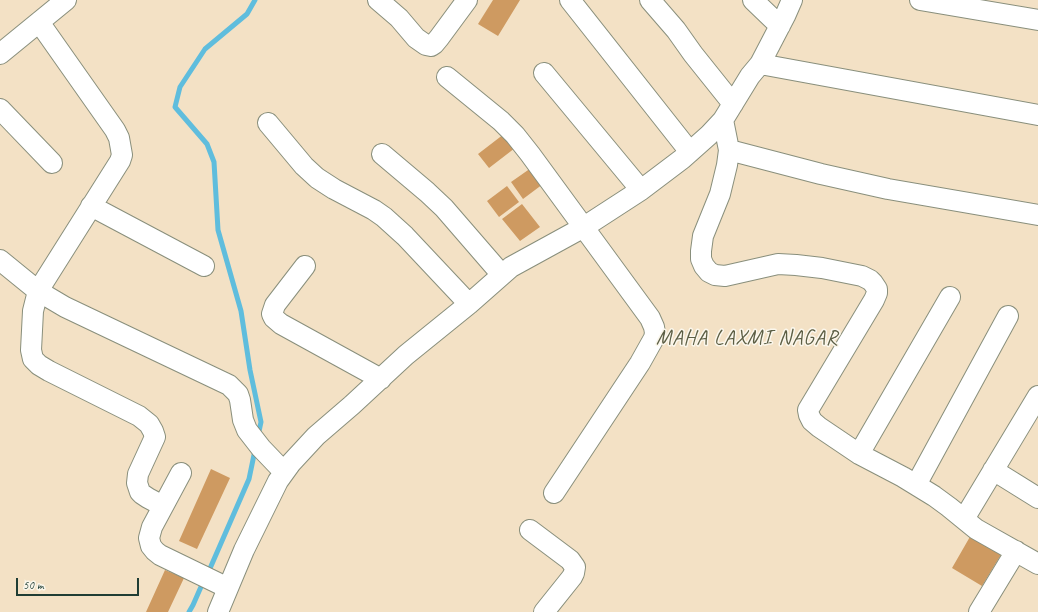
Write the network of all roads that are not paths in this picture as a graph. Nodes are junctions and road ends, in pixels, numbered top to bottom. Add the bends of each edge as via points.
1 (66, 0) edge
2 (378, 0) edge
3 (467, 0) edge
4 (570, 0) edge
5 (650, 0) edge
6 (753, 0) edge
7 (792, 0) edge
8 (920, 0) edge
9 (1038, 20) edge
10 (39, 22) junction
11 (780, 26) junction
12 (0, 54) edge
13 (760, 64) junction
14 (544, 73) dead end
15 (447, 77) dead end
16 (0, 109) edge
17 (728, 112) junction
18 (1038, 115) edge
19 (268, 123) dead end
20 (729, 150) junction
21 (690, 152) junction
22 (382, 154) dead end
23 (52, 163) dead end
24 (641, 190) junction
25 (91, 206) junction
26 (1038, 215) edge
27 (584, 227) junction
28 (0, 260) edge
29 (204, 266) dead end
30 (305, 266) dead end
31 (502, 275) junction
32 (38, 291) junction
33 (950, 297) dead end
34 (469, 304) junction
35 (1008, 316) dead end
36 (381, 379) junction
37 (1035, 406) edge
38 (859, 454) junction
39 (993, 470) junction
40 (284, 472) junction
41 (181, 473) dead end
42 (916, 485) junction
43 (554, 493) dead end
44 (1038, 498) edge
45 (163, 506) junction
46 (964, 519) junction
47 (530, 530) dead end
48 (1016, 551) junction
49 (1038, 564) edge
50 (213, 581) junction
51 (218, 612) edge
52 (544, 612) edge
53 (979, 612) edge

1 - 10 street
2 - 3 street via 399,18 416,38 431,46
4 - 21 street
5 - 17 street via 693,54
6 - 11 street
7 - 11 street
8 - 9 street
10 - 12 street
10 - 25 street via 119,138 122,155 120,161
11 - 13 street
13 - 17 street
13 - 18 street
14 - 24 street
15 - 27 street via 515,135
16 - 23 street
17 - 20 street
17 - 21 street via 709,135
19 - 34 street via 317,178 384,217
20 - 26 street via 888,189
20 - 38 street via 720,194 703,236 701,259 709,272 724,276 778,264 796,265 862,276 874,283 877,289 874,300 808,410 812,421
21 - 24 street
22 - 31 street via 444,208
24 - 27 street
25 - 29 street
25 - 32 street
27 - 31 street via 511,267
27 - 43 street via 650,318 655,333 640,363
28 - 32 street
30 - 36 street via 275,305 272,311 274,318
31 - 34 street
32 - 40 street via 65,307 229,385 238,394 247,430
32 - 45 street via 32,311 33,360 49,371 139,416 149,424 154,438 138,474 137,483 142,494
33 - 38 street
34 - 36 street via 406,355
35 - 42 street
36 - 40 street via 316,436
37 - 39 street
38 - 42 street
39 - 44 street
39 - 46 street
40 - 50 street via 244,550
41 - 45 street
42 - 46 street
45 - 50 street via 152,527 149,538 151,546 160,555
46 - 48 street via 976,529
47 - 52 street via 570,560 575,567 572,577
48 - 49 street
48 - 53 street
50 - 51 street

